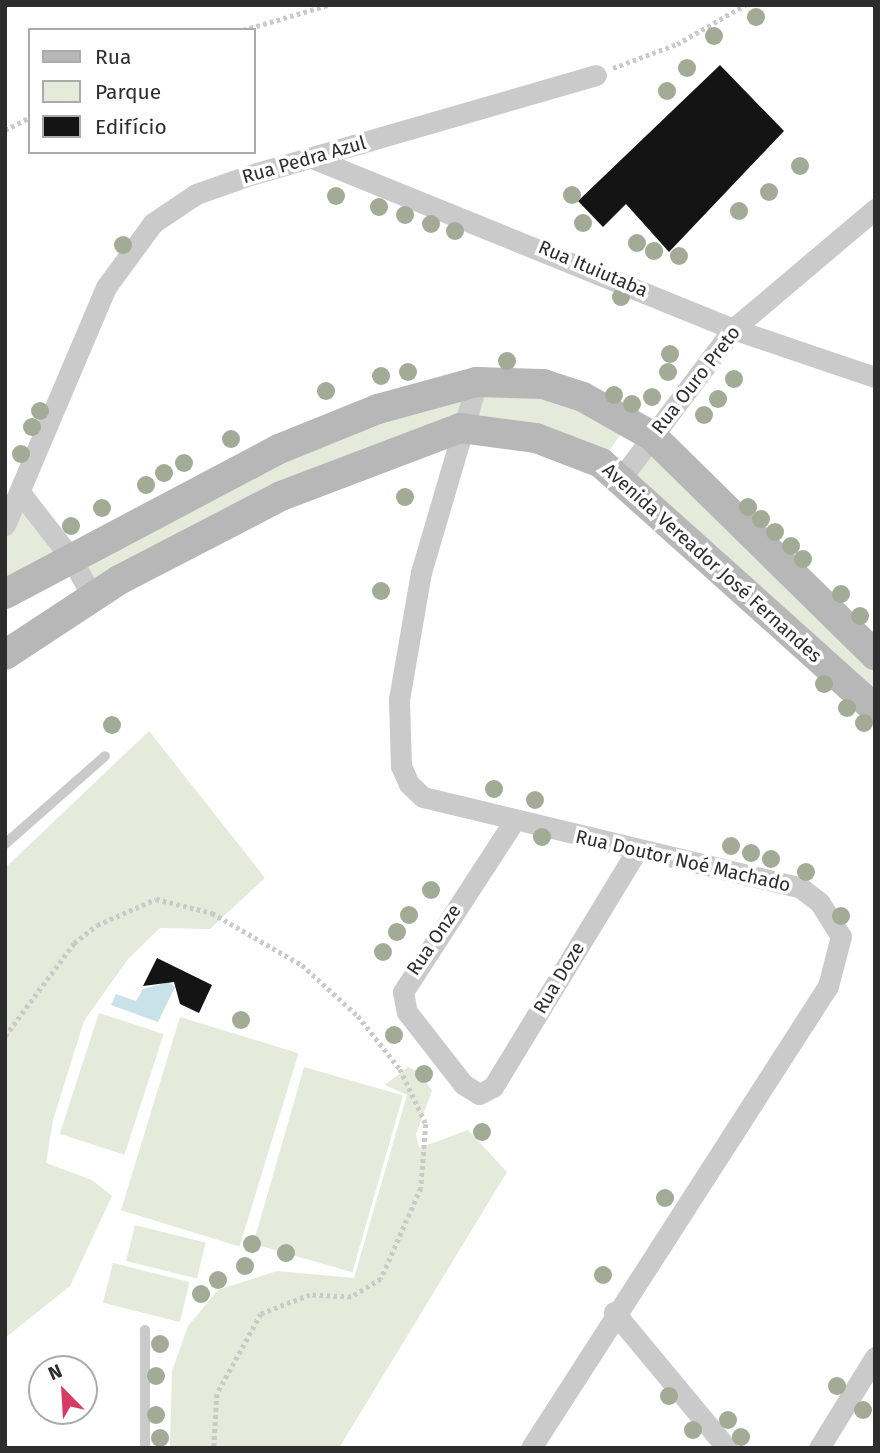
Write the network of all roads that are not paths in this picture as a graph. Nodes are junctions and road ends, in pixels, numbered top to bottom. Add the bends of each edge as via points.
1 (596, 75) road end
2 (312, 158) junction
3 (875, 209) edge
4 (733, 329) junction
5 (875, 377) edge
6 (477, 382) junction
7 (460, 428) junction
8 (652, 436) junction
9 (622, 477) junction
10 (22, 495) junction
11 (5, 526) edge
12 (71, 558) junction
13 (5, 594) edge
14 (93, 598) junction
15 (875, 654) edge
16 (5, 655) edge
17 (875, 709) edge
18 (105, 757) dead end
19 (514, 821) junction
20 (5, 844) edge
21 (637, 849) junction
22 (472, 1093) joint
23 (614, 1312) junction
24 (145, 1330) dead end
25 (875, 1357) edge
26 (145, 1448) edge
27 (531, 1448) edge
28 (727, 1448) edge
29 (819, 1448) edge

1 - 2 street, Rua Pedra Azul
2 - 4 street, Rua Ituiutaba
2 - 10 street, Rua Pedra Azul via 196,194 153,223 106,287
3 - 4 street, Rua Ouro Preto
4 - 5 street, Rua Ituiutaba
4 - 8 street, Rua Ouro Preto
6 - 7 street, Rua Doutor Noé Machado
6 - 8 street via 543,384 583,397
6 - 12 street via 378,408 279,449
7 - 9 street, Avenida Vereador José Fernandes via 536,438 601,463
7 - 14 street, Avenida Vereador José Fernandes via 400,446 281,496
7 - 19 street, Rua Doutor Noé Machado via 418,584 399,700 401,766 423,797
8 - 9 street, Rua Ouro Preto
8 - 15 street
9 - 17 street, Avenida Vereador José Fernandes
10 - 11 street, Rua Pedra Azul
10 - 12 street
12 - 13 street
12 - 14 street
14 - 16 street, Avenida Vereador José Fernandes
18 - 20 lane
19 - 21 street, Rua Doutor Noé Machado
19 - 22 street, Rua Onze via 403,992 407,1012
21 - 22 street, Rua Doze via 493,1087
21 - 23 street, Rua Doutor Noé Machado via 801,888 820,903 841,936 828,986
23 - 27 street, Rua Doutor Noé Machado
23 - 28 street
24 - 26 lane
25 - 29 street

